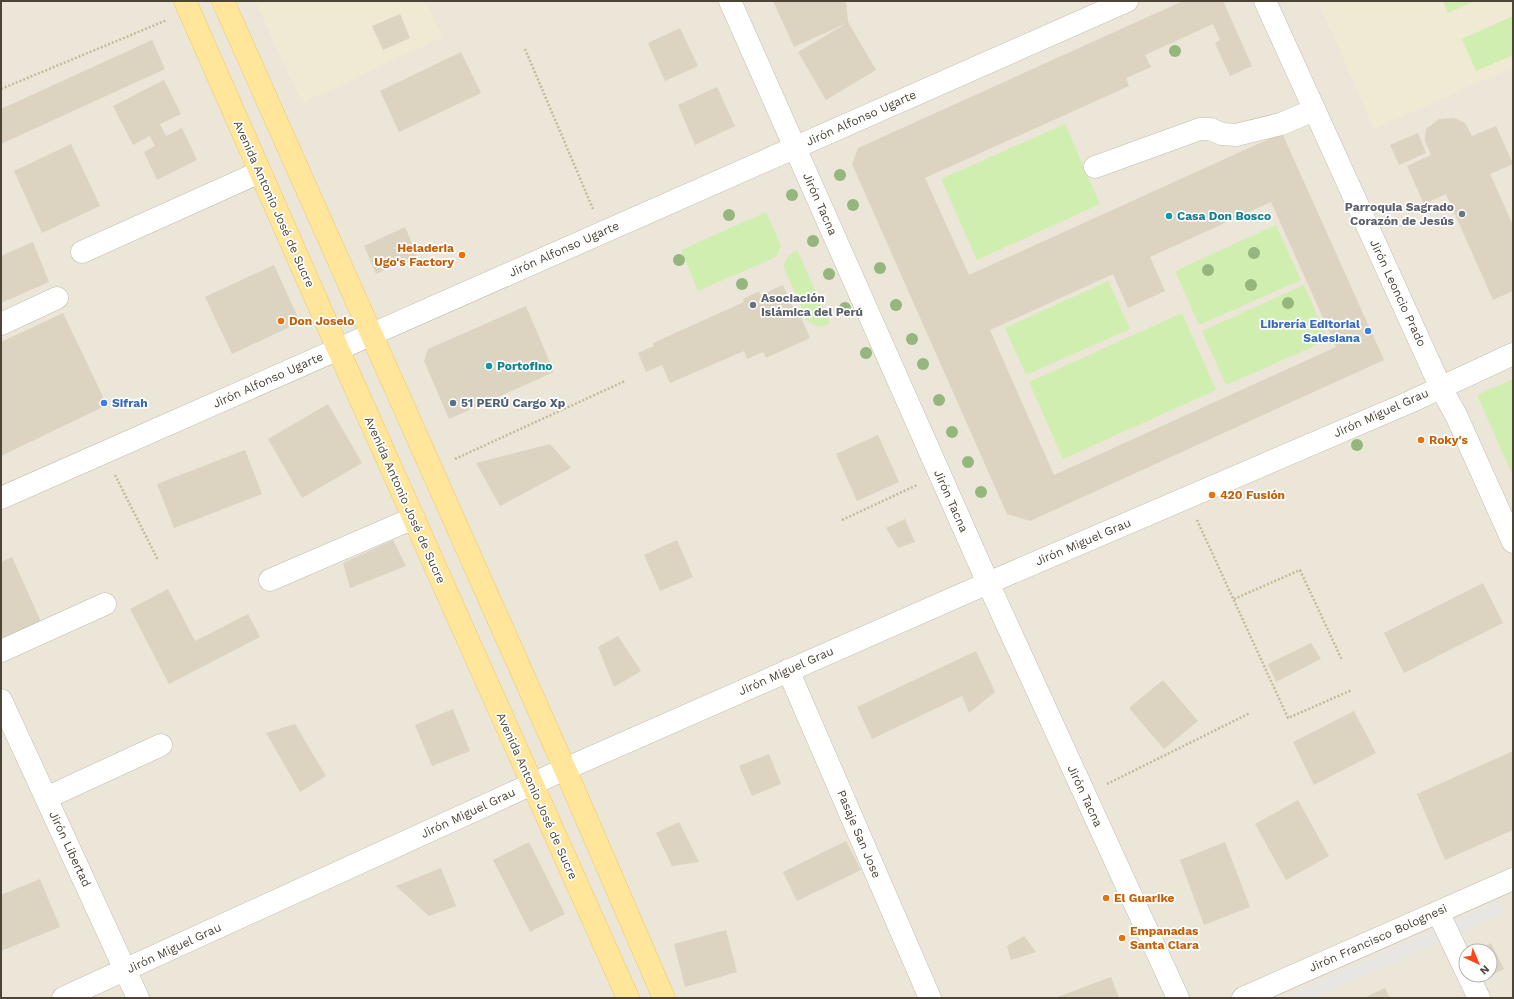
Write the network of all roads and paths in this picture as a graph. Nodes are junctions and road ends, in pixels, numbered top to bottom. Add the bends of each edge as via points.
1 (223, 1) edge
2 (730, 1) edge
3 (1127, 1) edge
4 (1265, 1) edge
5 (187, 6) edge
6 (525, 49) dead end
7 (1, 89) edge
8 (1314, 110) junction
9 (795, 147) junction
10 (1096, 167) dead end
11 (260, 172) junction
12 (603, 232) junction
13 (82, 252) dead end
14 (57, 298) dead end
15 (1, 324) edge
16 (371, 334) junction
17 (338, 349) junction
18 (1513, 354) edge
19 (625, 381) dead end
20 (1440, 386) junction
21 (104, 452) junction
22 (431, 470) junction
23 (939, 474) junction
24 (1, 498) edge
25 (1187, 498) junction
26 (414, 518) junction
27 (842, 520) dead end
28 (1513, 542) edge
29 (158, 560) dead end
30 (270, 580) dead end
31 (988, 583) junction
32 (1234, 599) junction
33 (105, 604) dead end
34 (1, 651) edge
35 (1342, 660) dead end
36 (788, 670) junction
37 (1352, 690) dead end
38 (1, 700) edge
39 (1250, 713) dead end
40 (161, 746) dead end
41 (565, 769) junction
42 (532, 784) junction
43 (1085, 795) junction
44 (46, 798) junction
45 (1513, 879) edge
46 (1438, 912) junction
47 (1458, 954) edge
48 (126, 970) junction
49 (1472, 983) edge
50 (63, 998) edge
51 (138, 998) edge
52 (628, 998) edge
53 (664, 998) edge
54 (930, 998) edge
55 (1178, 998) edge
56 (1244, 998) edge
57 (1479, 998) edge

1 - 16 main road
2 - 9 street, Jirón Tacna
3 - 9 street, Jirón Alfonso Ugarte
4 - 8 street, Jirón Leoncio Prado
5 - 7 path
5 - 11 main road, Avenida Antonio José de Sucre
6 - 12 path
8 - 10 street via 1281,124 1236,136 1200,129
8 - 20 street, Jirón Leoncio Prado
9 - 12 street, Jirón Alfonso Ugarte
9 - 23 street, Jirón Tacna
11 - 13 street
11 - 17 main road, Avenida Antonio José de Sucre
12 - 16 street, Jirón Alfonso Ugarte
14 - 15 street
16 - 17 street, Jirón Alfonso Ugarte
16 - 22 main road
17 - 21 street, Jirón Alfonso Ugarte
17 - 26 main road, Avenida Antonio José de Sucre
18 - 20 street, Jirón Miguel Grau
19 - 22 path
20 - 25 street, Jirón Miguel Grau via 1410,402
20 - 28 street, Jirón Leoncio Prado via 1456,415
21 - 24 street, Jirón Alfonso Ugarte
21 - 29 path
22 - 41 main road
23 - 27 path
23 - 31 street, Jirón Tacna
25 - 31 street, Jirón Miguel Grau
25 - 32 path
26 - 30 street
26 - 42 main road, Avenida Antonio José de Sucre
31 - 36 street, Jirón Miguel Grau
31 - 43 street, Jirón Tacna
32 - 35 path via 1300,570
32 - 37 path via 1288,718
33 - 34 street
36 - 41 street, Jirón Miguel Grau
36 - 54 street, Pasaje San Jose
38 - 44 street, Jirón Libertad
39 - 43 path
40 - 44 street
41 - 42 street, Jirón Miguel Grau
41 - 53 main road
42 - 48 street, Jirón Miguel Grau
42 - 52 main road, Avenida Antonio José de Sucre
43 - 55 street, Jirón Tacna
44 - 48 street, Jirón Libertad
45 - 46 street, Jirón Francisco Bolognesi
46 - 47 street
46 - 56 street, Jirón Francisco Bolognesi
48 - 50 street, Jirón Miguel Grau
48 - 51 street, Jirón Libertad
49 - 57 street

